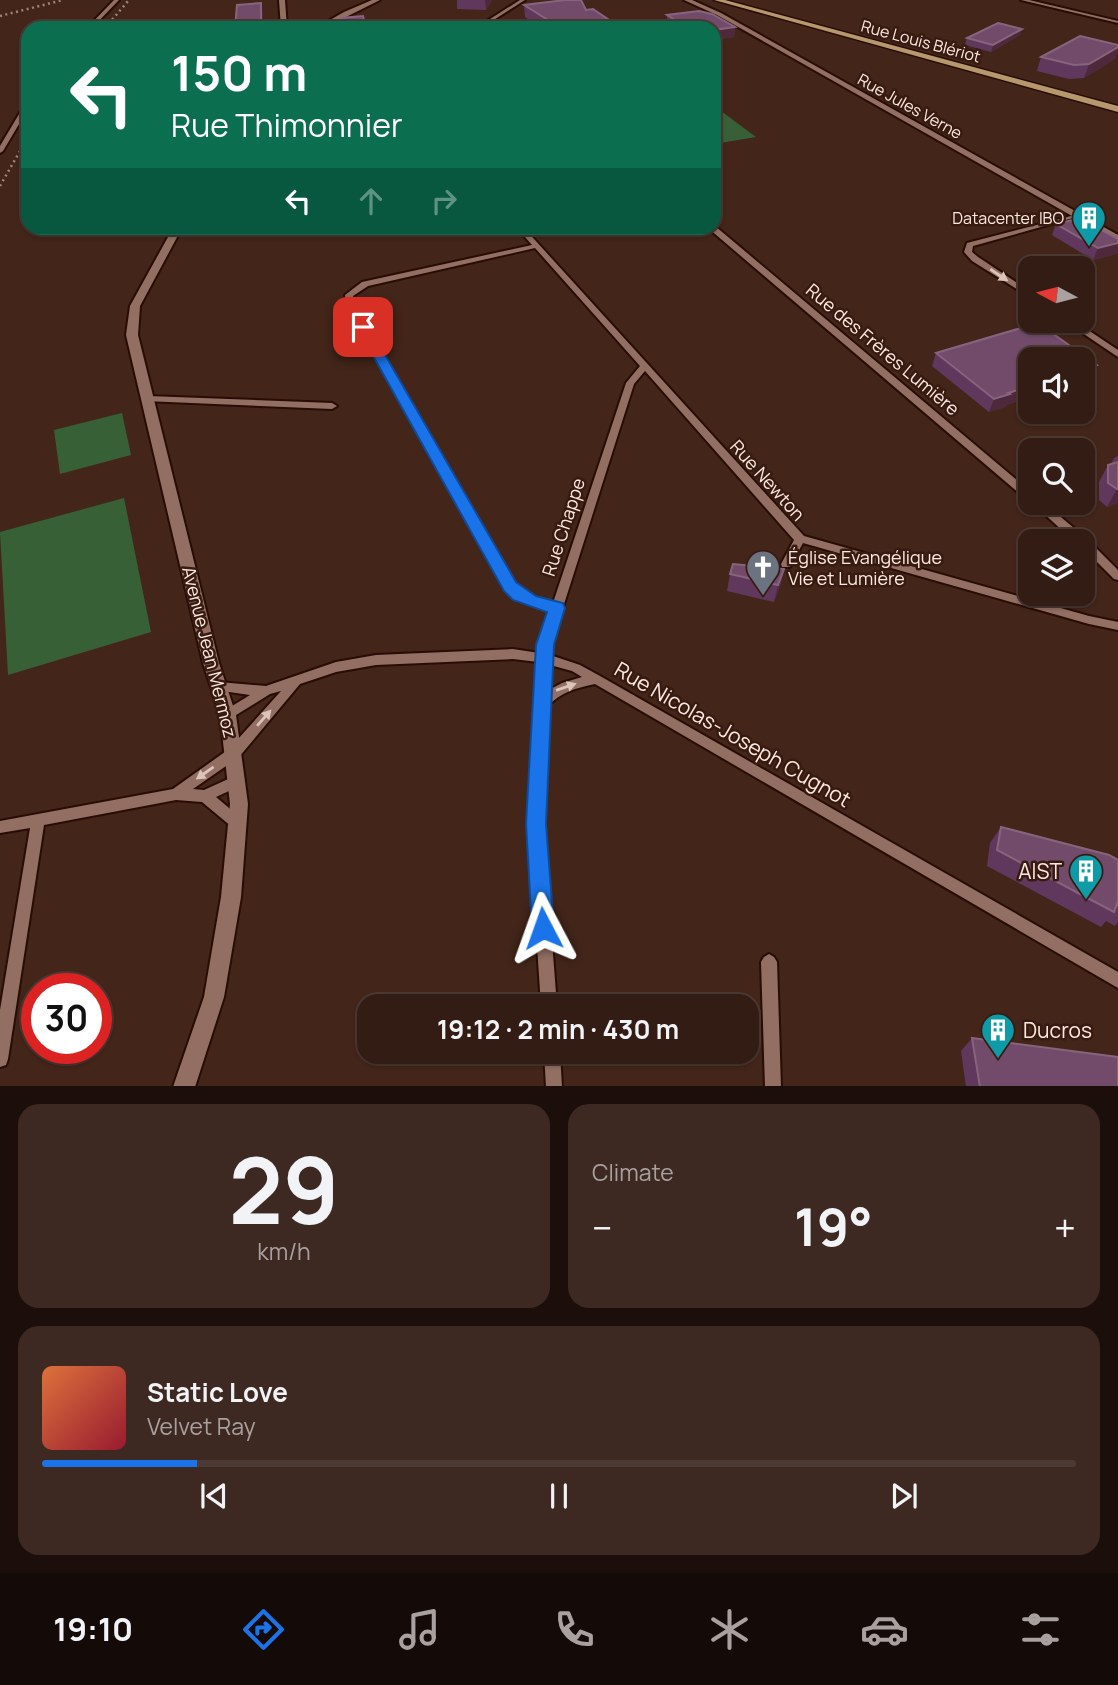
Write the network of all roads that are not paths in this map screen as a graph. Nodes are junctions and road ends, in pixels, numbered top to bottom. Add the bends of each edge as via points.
1 (117, 0) edge
2 (282, 0) edge
3 (377, 0) edge
4 (523, 0) edge
5 (687, 0) edge
6 (717, 0) edge
7 (731, 0) edge
8 (1023, 0) edge
9 (96, 21) edge
10 (284, 21) edge
11 (332, 21) edge
12 (489, 21) edge
13 (1118, 22) edge
14 (1118, 107) edge
15 (21, 116) edge
16 (0, 151) edge
17 (1077, 216) junction
18 (173, 235) edge
19 (527, 235) edge
20 (720, 235) edge
21 (1118, 239) edge
22 (536, 246) junction
23 (1018, 288) edge
24 (1086, 333) edge
25 (1118, 354) edge
26 (644, 367) junction
27 (148, 399) junction
28 (332, 406) dead end
29 (1018, 487) edge
30 (1051, 515) edge
31 (1067, 529) edge
32 (800, 540) junction
33 (1095, 554) edge
34 (786, 564) dead end
35 (1118, 576) edge
36 (557, 608) junction
37 (1118, 626) edge
38 (544, 658) junction
39 (596, 679) junction
40 (294, 684) junction
41 (219, 687) junction
42 (266, 691) junction
43 (541, 705) junction
44 (228, 715) junction
45 (234, 753) junction
46 (237, 781) junction
47 (176, 793) junction
48 (205, 796) junction
49 (38, 820) junction
50 (237, 823) junction
51 (0, 827) edge
52 (769, 962) dead end
53 (1118, 980) edge
54 (548, 994) edge
55 (0, 1059) edge
56 (553, 1064) edge
57 (184, 1086) edge
58 (554, 1086) edge
59 (773, 1086) edge

1 - 9 street
2 - 10 main road
3 - 11 main road
4 - 12 street
5 - 17 main road, Rue Jules Verne
6 - 14 main road, Rue Louis Blériot
7 - 14 main road, Rue Louis Blériot
8 - 13 street
15 - 16 street
17 - 21 main road, Rue Jules Verne
17 -> 23 street via 970,246 968,252 975,260
18 - 27 main road, Avenue Jean Mermoz via 141,292 132,322
19 - 22 street, Rue Newton
20 - 29 street, Rue des Frères Lumière
22 - 26 street, Rue Newton
22 - 36 street via 365,284 349,295 510,587 531,602
24 - 25 street
26 - 32 street, Rue Newton
26 - 36 street, Rue Chappe via 630,383
27 - 28 street
27 - 41 main road, Avenue Jean Mermoz
30 - 31 street
32 - 34 street
32 - 37 street, Rue Newton
33 - 35 street
36 - 38 street, Rue Chappe
38 - 39 street, Rue Nicolas-Joseph Cugnot
38 - 40 street, Rue Nicolas-Joseph Cugnot via 513,654 376,660 336,667
38 - 43 street, Rue Chappe
43 -> 39 street via 568,685
39 - 53 street, Rue Nicolas-Joseph Cugnot
40 - 42 street, Rue Nicolas-Joseph Cugnot
45 -> 40 street, Rue Nicolas-Joseph Cugnot
41 - 42 street, Rue Nicolas-Joseph Cugnot
41 - 44 main road, Avenue Jean Mermoz
42 - 44 street, Rue Nicolas-Joseph Cugnot
43 - 54 street, Rue Chappe via 536,824
44 - 45 main road, Avenue Jean Mermoz
45 - 46 main road, Avenue Jean Mermoz
45 -> 47 street, Rue Nicolas-Joseph Cugnot
46 - 48 street
46 - 50 main road, Avenue Jean Mermoz
47 - 48 street
47 - 49 street
48 - 50 street
49 - 51 street
49 - 55 street
50 - 57 main road, Avenue Jean Mermoz via 231,897 214,997
52 - 59 street
56 - 58 street

